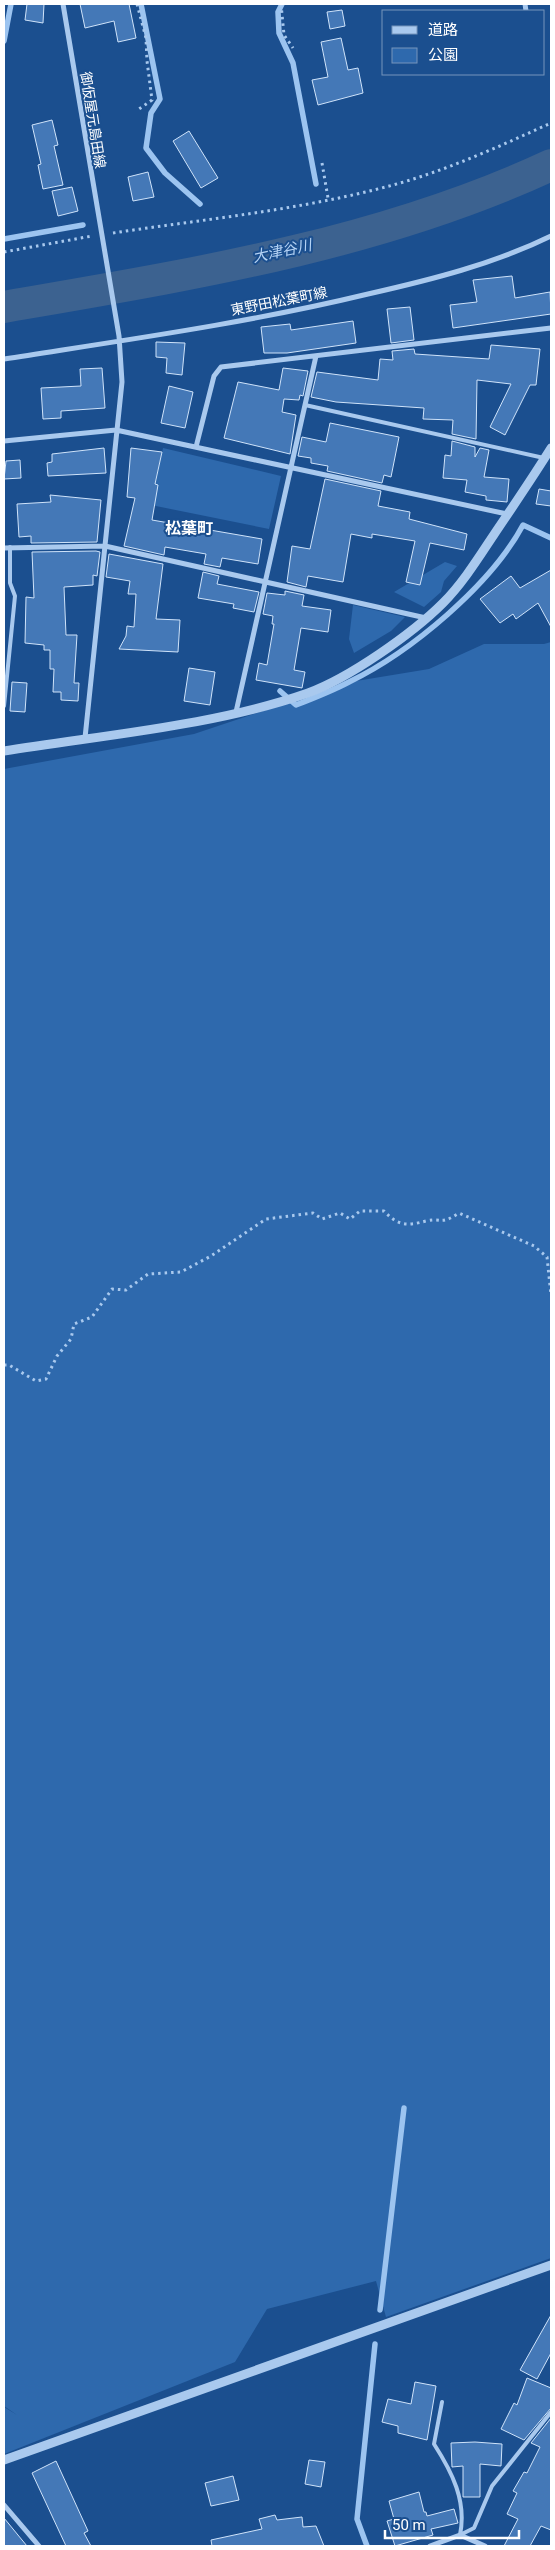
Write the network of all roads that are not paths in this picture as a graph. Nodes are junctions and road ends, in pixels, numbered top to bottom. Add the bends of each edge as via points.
1 (64, 4) edge
2 (551, 236) edge
3 (551, 328) edge
4 (120, 339) junction
5 (316, 356) junction
6 (4, 359) edge
7 (305, 405) junction
8 (116, 430) junction
9 (4, 441) edge
10 (196, 447) junction
11 (551, 448) edge
12 (544, 458) junction
13 (291, 468) junction
14 (507, 514) junction
15 (104, 546) junction
16 (7, 548) edge
17 (265, 582) junction
18 (426, 618) junction
19 (4, 706) edge
20 (236, 712) junction
21 (85, 738) junction
22 (4, 751) edge
23 (551, 2265) edge
24 (442, 2402) dead end
25 (551, 2412) edge
26 (4, 2460) edge
27 (4, 2505) edge
28 (460, 2534) junction
29 (39, 2546) edge
30 (430, 2546) edge
31 (485, 2546) edge

1 - 4 street, 御仮屋元島田線
2 - 4 street, 東野田松葉町線 via 454,273 398,288 317,306
3 - 5 street
4 - 6 street, 東野田松葉町線
4 - 8 street, 御仮屋元島田線 via 122,382
5 - 7 street
5 - 10 street via 222,367 214,376
7 - 12 lane
7 - 13 street
8 - 9 street
8 - 10 street
8 - 15 street, 御仮屋元島田線
10 - 13 street
11 - 12 street
12 - 14 street
13 - 14 street
13 - 17 street
14 - 18 street via 479,558 450,595
15 - 16 street
15 - 17 street
15 - 21 street, 御仮屋元島田線
16 - 19 lane via 10,583 15,596
17 - 18 street
17 - 20 street
18 - 20 street via 402,638 310,692
20 - 21 street via 130,733
21 - 22 street
23 - 26 street
24 - 28 lane via 434,2444 457,2485 462,2524
25 - 28 lane via 492,2486 474,2528
27 - 29 street
28 - 30 street
28 - 31 street

